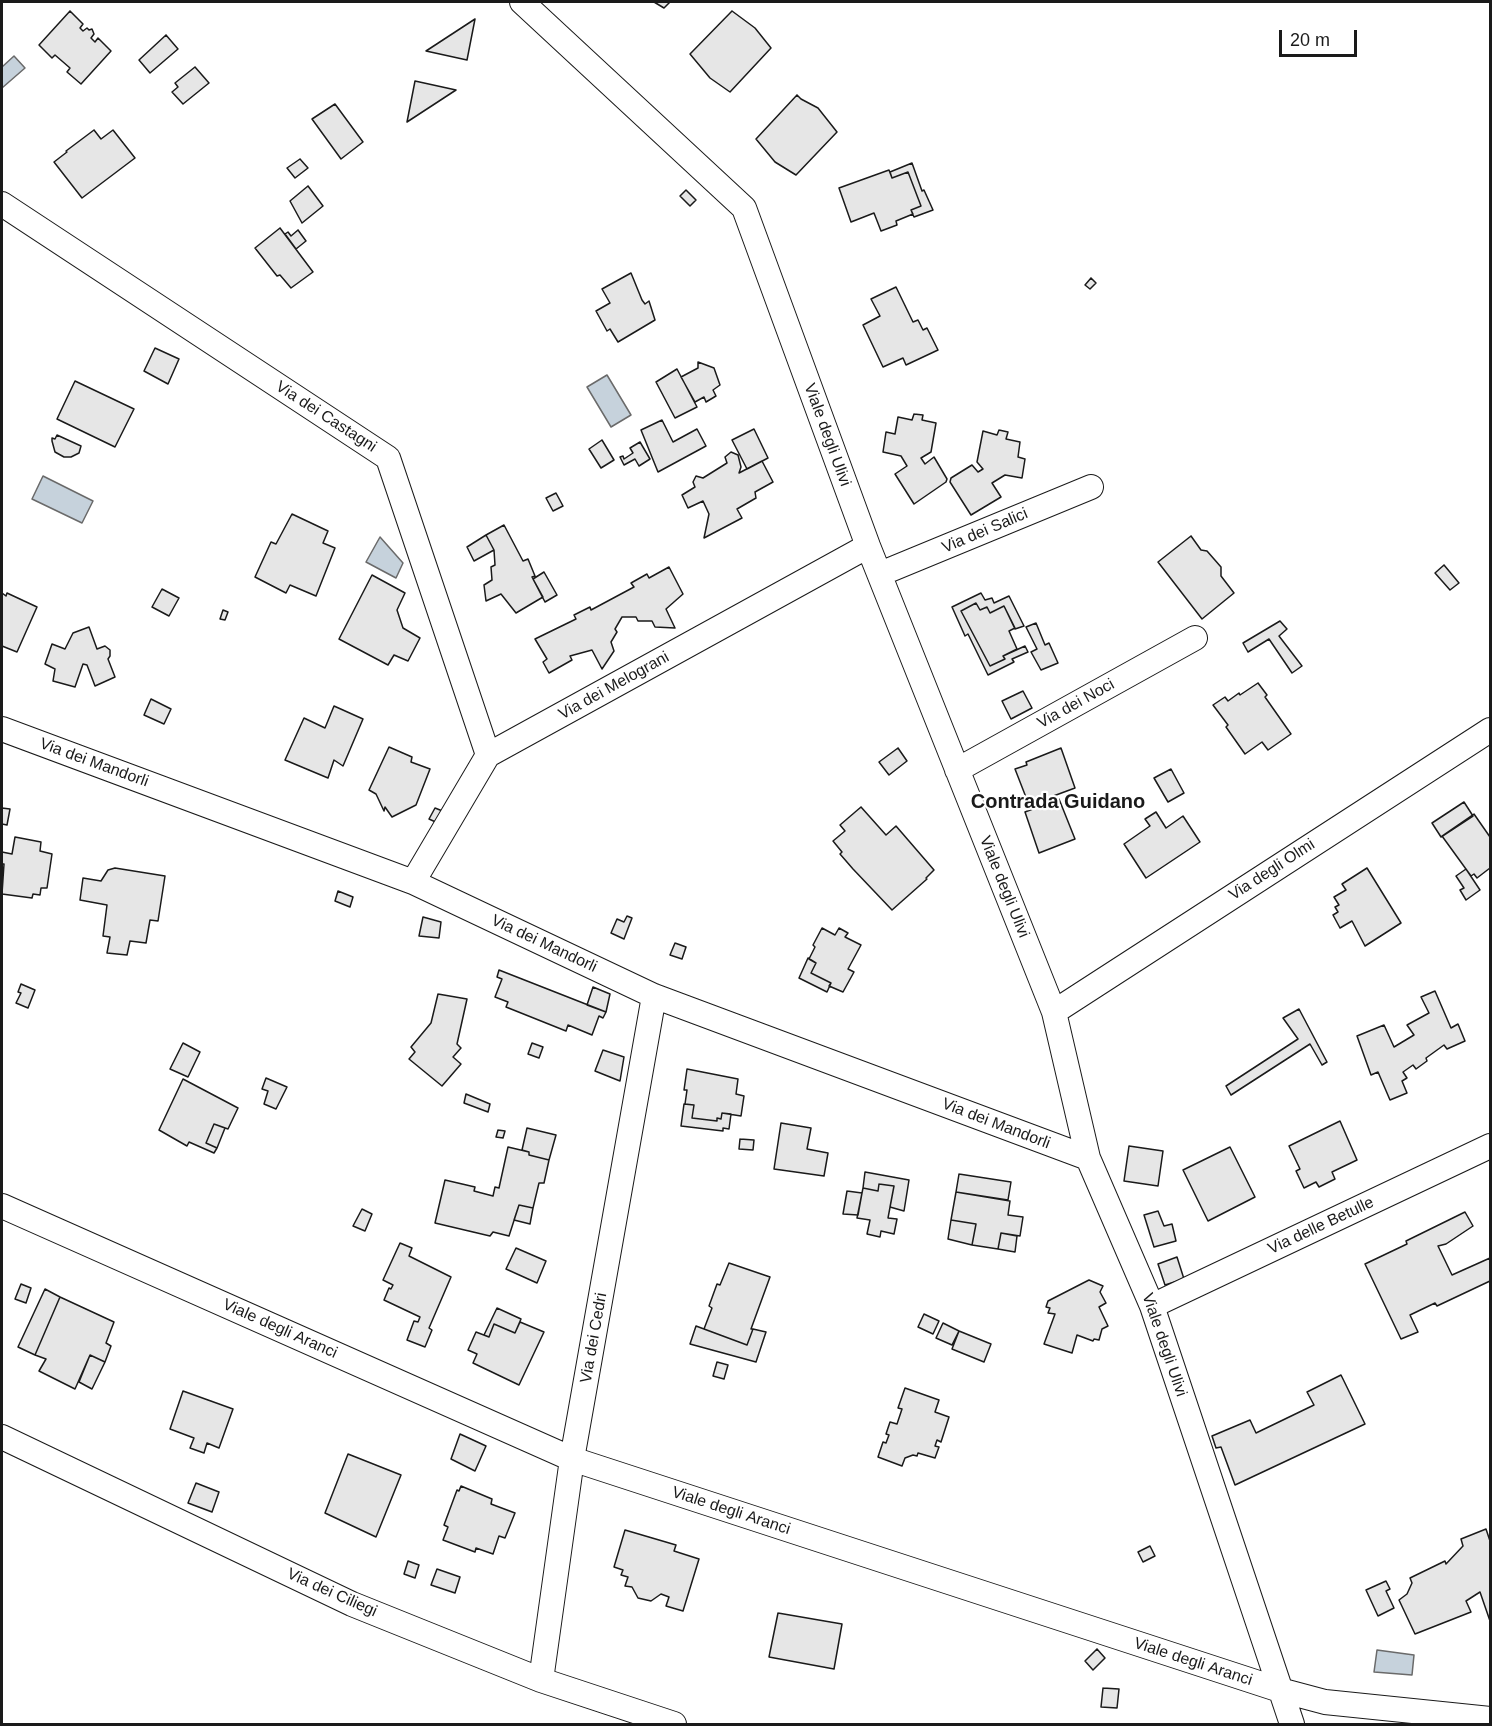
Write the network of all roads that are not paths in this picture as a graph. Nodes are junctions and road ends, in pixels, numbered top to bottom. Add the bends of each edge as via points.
1 (522, 2) edge
2 (2, 204) edge
3 (1091, 487) dead end
4 (868, 546) junction
5 (880, 574) junction
6 (1195, 638) dead end
7 (2, 729) edge
8 (1491, 730) edge
9 (489, 755) junction
10 (957, 770) junction
11 (413, 882) junction
12 (654, 996) junction
13 (1054, 1012) junction
14 (1491, 1146) edge
15 (1088, 1158) junction
16 (2, 1206) edge
17 (1152, 1306) junction
18 (2, 1437) edge
19 (572, 1459) junction
20 (541, 1680) junction
21 (1280, 1690) junction
22 (1491, 1719) edge
23 (674, 1725) edge
24 (1292, 1725) edge

1 - 4 street, Viale degli Ulivi via 744,207
2 - 9 street, Via dei Castagni via 388,458
3 - 5 street, Via dei Salici
4 - 5 street, Viale degli Ulivi
4 - 9 street, Via dei Melograni
5 - 10 street, Viale degli Ulivi
6 - 10 street, Via dei Noci
7 - 11 street, Via dei Mandorli
8 - 13 street, Via degli Olmi
9 - 11 street
10 - 13 street, Viale degli Ulivi
11 - 12 street, Via dei Mandorli
12 - 15 street, Via dei Mandorli
12 - 19 street, Via dei Cedri
13 - 15 street, Viale degli Ulivi
14 - 17 street, Via delle Betulle
15 - 17 street, Viale degli Ulivi
16 - 19 street, Viale degli Aranci
17 - 21 street, Viale degli Ulivi
18 - 20 street, Via dei Ciliegi via 352,1604
19 - 20 street, Via dei Cedri
19 - 21 street, Viale degli Aranci
20 - 23 street, Via dei Ciliegi
21 - 22 street, Viale degli Aranci via 1325,1702
21 - 24 street, Viale degli Ulivi

